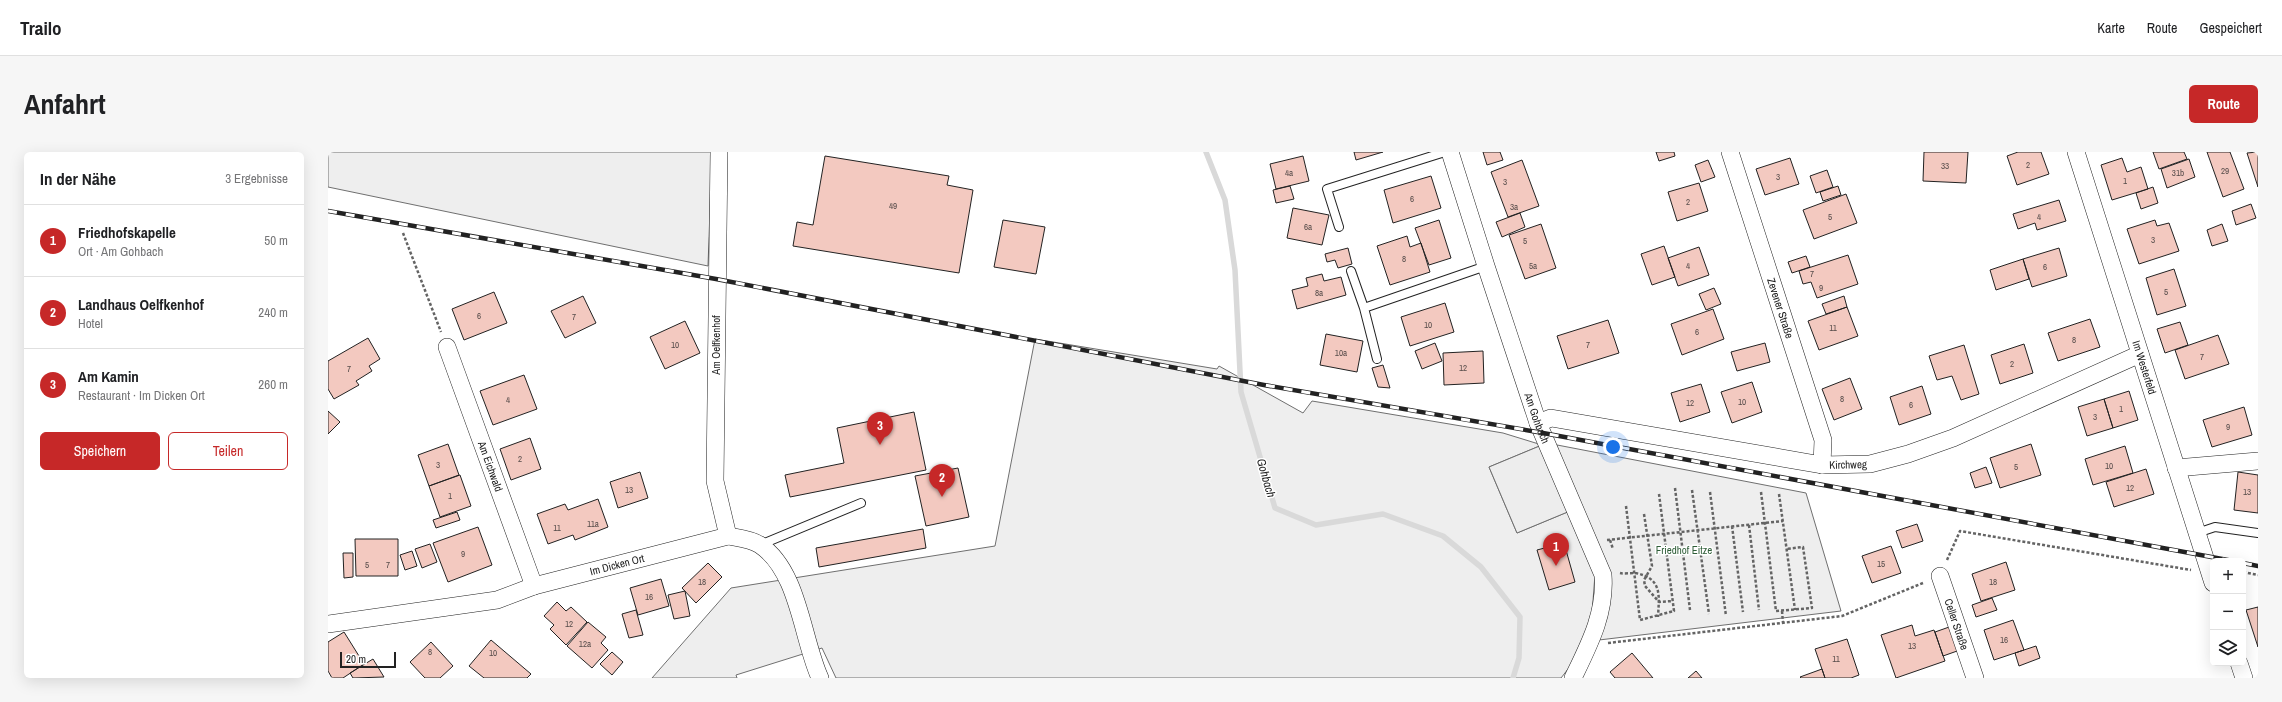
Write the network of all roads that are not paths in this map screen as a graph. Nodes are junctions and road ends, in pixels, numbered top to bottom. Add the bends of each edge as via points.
1 (719, 152) edge
2 (1445, 152) edge
3 (1450, 152) edge
4 (1730, 152) edge
5 (2076, 152) edge
6 (1339, 227) dead end
7 (1486, 266) junction
8 (1351, 271) dead end
9 (1364, 308) junction
10 (447, 347) road end
11 (2140, 354) junction
12 (1377, 359) dead end
13 (1538, 423) junction
14 (2258, 461) edge
15 (1822, 465) junction
16 (2176, 468) junction
17 (861, 503) dead end
18 (2197, 533) junction
19 (2258, 533) edge
20 (728, 536) junction
21 (760, 545) junction
22 (2210, 573) edge
23 (1940, 576) road end
24 (534, 586) junction
25 (328, 624) edge
26 (2240, 666) edge
27 (1970, 677) edge
28 (820, 678) edge
29 (1573, 678) edge
30 (2244, 678) edge

1 - 20 street, Am Oelfkenhof via 715,481
2 - 6 lane via 1327,190
3 - 7 street, Am Gohbach
4 - 15 street, Zevener Straße via 1823,440
5 - 11 street, Im Westerfeld
7 - 9 lane
7 - 13 street, Am Gohbach
8 - 9 lane
9 - 12 lane
10 - 24 street, Am Eichwald
11 - 15 street, Kirchweg via 1953,438 1908,454 1870,464
11 - 16 street, Im Westerfeld
13 - 15 street, Kirchweg via 1551,418
13 - 29 street, Am Gohbach via 1603,575 1601,611 1590,643
14 - 16 street
16 - 18 street, Im Westerfeld
17 - 21 lane
18 - 19 lane via 2215,527
18 - 22 street, Im Westerfeld
20 - 21 street
20 - 24 street, Im Dicken Ort
21 - 28 street via 780,568 791,587
23 - 27 street, Celler Straße
24 - 25 street, Im Dicken Ort via 497,600
26 - 30 street

